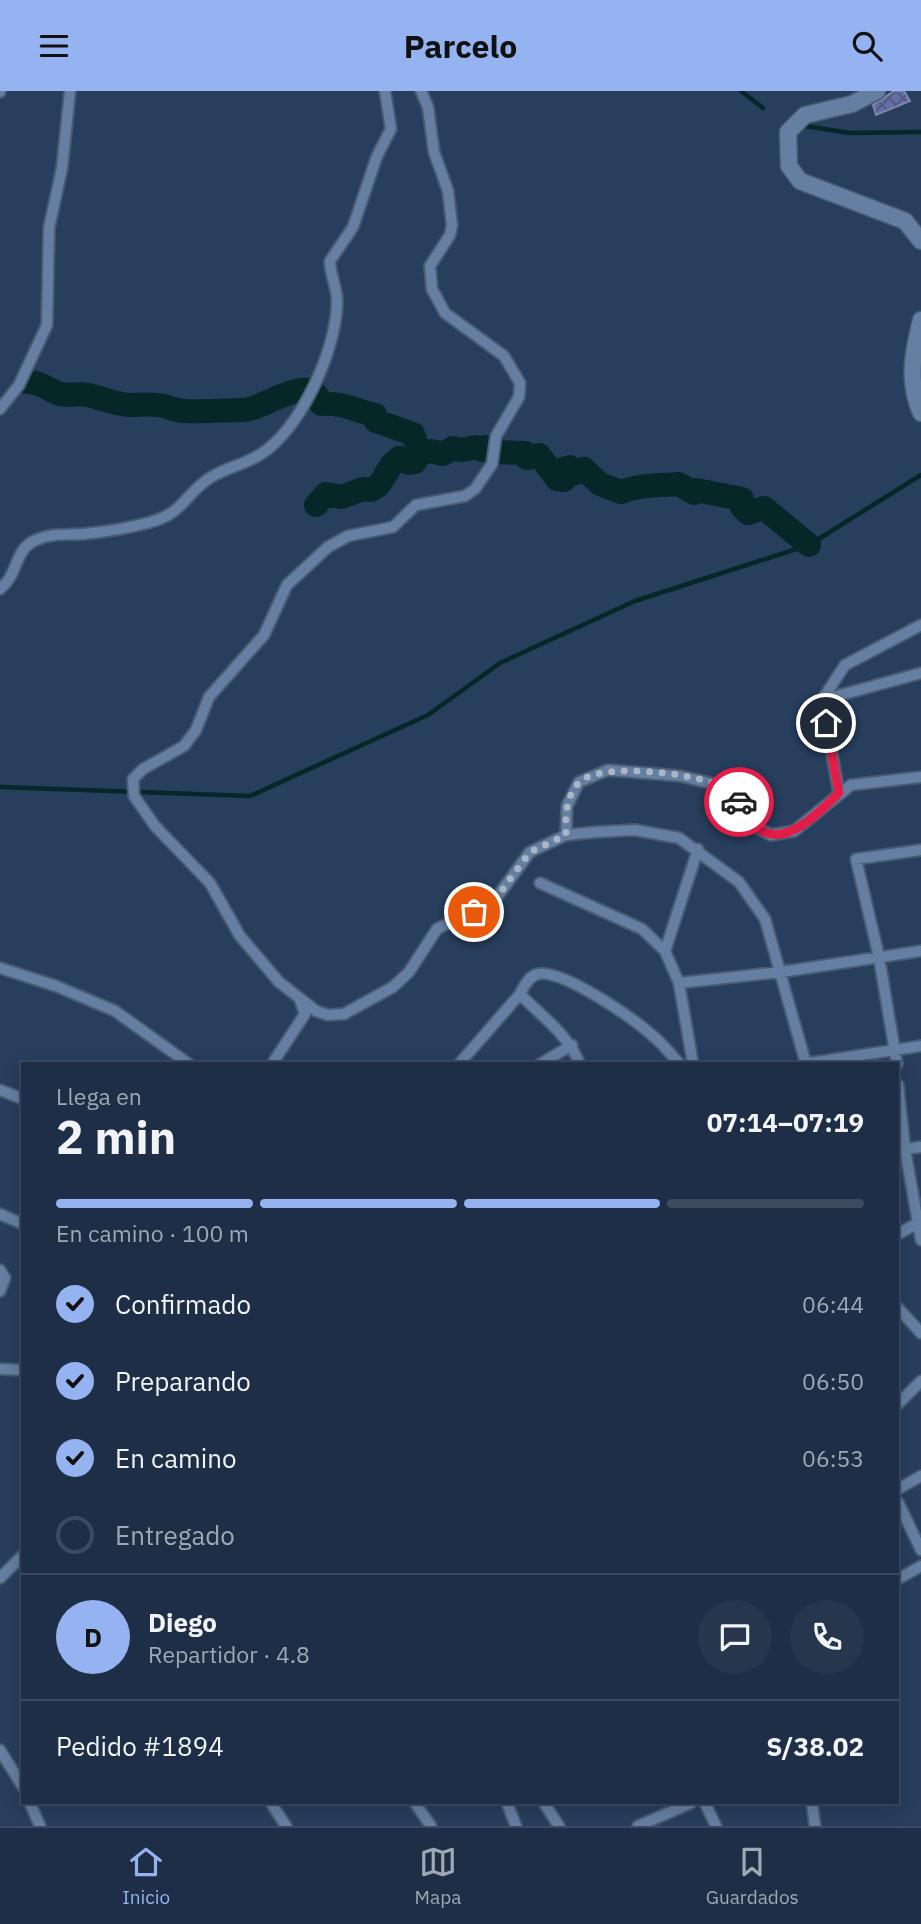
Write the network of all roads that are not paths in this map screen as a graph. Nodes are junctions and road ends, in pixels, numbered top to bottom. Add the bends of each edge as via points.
1 (70, 91) edge
2 (385, 91) edge
3 (421, 91) edge
4 (877, 91) edge
5 (921, 241) edge
6 (921, 320) edge
7 (0, 409) edge
8 (920, 413) edge
9 (0, 589) edge
10 (921, 625) edge
11 (921, 673) edge
12 (822, 700) junction
13 (921, 777) edge
14 (839, 793) junction
15 (566, 835) junction
16 (698, 849) junction
17 (921, 851) edge
18 (540, 883) dead end
19 (665, 951) junction
20 (921, 951) edge
21 (879, 957) junction
22 (0, 968) edge
23 (781, 972) junction
24 (678, 983) junction
25 (520, 993) junction
26 (298, 998) junction
27 (572, 1045) junction
28 (921, 1045) edge
29 (896, 1049) junction
30 (186, 1062) edge
31 (273, 1062) edge
32 (461, 1062) edge
33 (543, 1062) edge
34 (579, 1062) edge
35 (678, 1062) edge
36 (693, 1062) edge
37 (804, 1062) edge
38 (817, 1062) edge
39 (897, 1062) edge
40 (0, 1090) edge
41 (899, 1093) edge
42 (21, 1098) edge
43 (921, 1147) edge
44 (905, 1149) junction
45 (0, 1214) edge
46 (21, 1223) edge
47 (918, 1223) junction
48 (899, 1233) edge
49 (921, 1240) edge
50 (0, 1270) edge
51 (0, 1291) edge
52 (899, 1311) edge
53 (921, 1333) edge
54 (0, 1369) edge
55 (21, 1370) edge
56 (921, 1381) edge
57 (899, 1403) edge
58 (921, 1476) edge
59 (899, 1488) edge
60 (899, 1504) edge
61 (921, 1550) edge
62 (21, 1557) edge
63 (921, 1566) edge
64 (0, 1578) edge
65 (899, 1578) edge
66 (0, 1750) edge
67 (21, 1784) edge
68 (30, 1804) edge
69 (272, 1804) edge
70 (416, 1804) edge
71 (507, 1804) edge
72 (545, 1804) edge
73 (689, 1804) edge
74 (705, 1804) edge
75 (812, 1804) edge
76 (40, 1826) edge
77 (286, 1826) edge
78 (431, 1826) edge
79 (516, 1826) edge
80 (559, 1826) edge
81 (638, 1826) edge
82 (716, 1826) edge
83 (815, 1826) edge

1 - 7 street via 62,168 49,229 47,325 19,386
2 - 9 street via 391,129 353,227 330,261 337,307 330,347 304,409 260,455 198,486 173,515 124,528 34,540 24,548 11,580
3 - 26 street via 448,191 452,225 430,266 432,289 446,313 504,356 520,383 519,397 496,436 492,464 465,496 416,505 393,527 348,536 328,547 287,585 264,635 209,697 196,730 184,745 133,779 134,796 155,826 210,883 240,936
4 - 5 street via 852,104 805,114 788,132 789,166 800,181 905,221
6 - 8 street via 912,383
10 - 12 street via 845,666
11 - 12 street
12 - 14 street
13 - 14 street via 851,785
14 - 15 street via 794,831 771,835 758,828 733,793 719,785 680,776 608,770 579,782 567,806
15 - 16 street via 635,830 678,838
15 - 26 street via 530,852 494,901 437,929 410,972 393,987 344,1014 316,1011
16 - 19 street
16 - 23 street via 739,882 759,909
17 - 21 street via 856,859
18 - 19 street via 642,929
19 - 24 street
20 - 21 street
21 - 23 street
21 - 29 street
22 - 30 street via 115,1011
23 - 24 street
23 - 37 street
24 - 36 street
25 - 27 street
25 - 32 street
25 - 35 street via 541,973 563,979 628,1017
26 - 31 street via 305,1014
27 - 33 street
27 - 34 street
28 - 29 street
29 - 38 street
29 - 39 street
40 - 42 street
41 - 44 street
43 - 44 street
44 - 47 street
45 - 46 street
47 - 48 street
47 - 49 street
50 - 51 street via 5,1279
52 - 53 street
54 - 55 street
56 - 57 street
58 - 59 street
60 - 61 street
62 - 64 street
63 - 65 street
66 - 67 street
68 - 76 street
69 - 77 street
70 - 78 street
71 - 79 street
72 - 80 street
73 - 81 street
74 - 82 street
75 - 83 street

